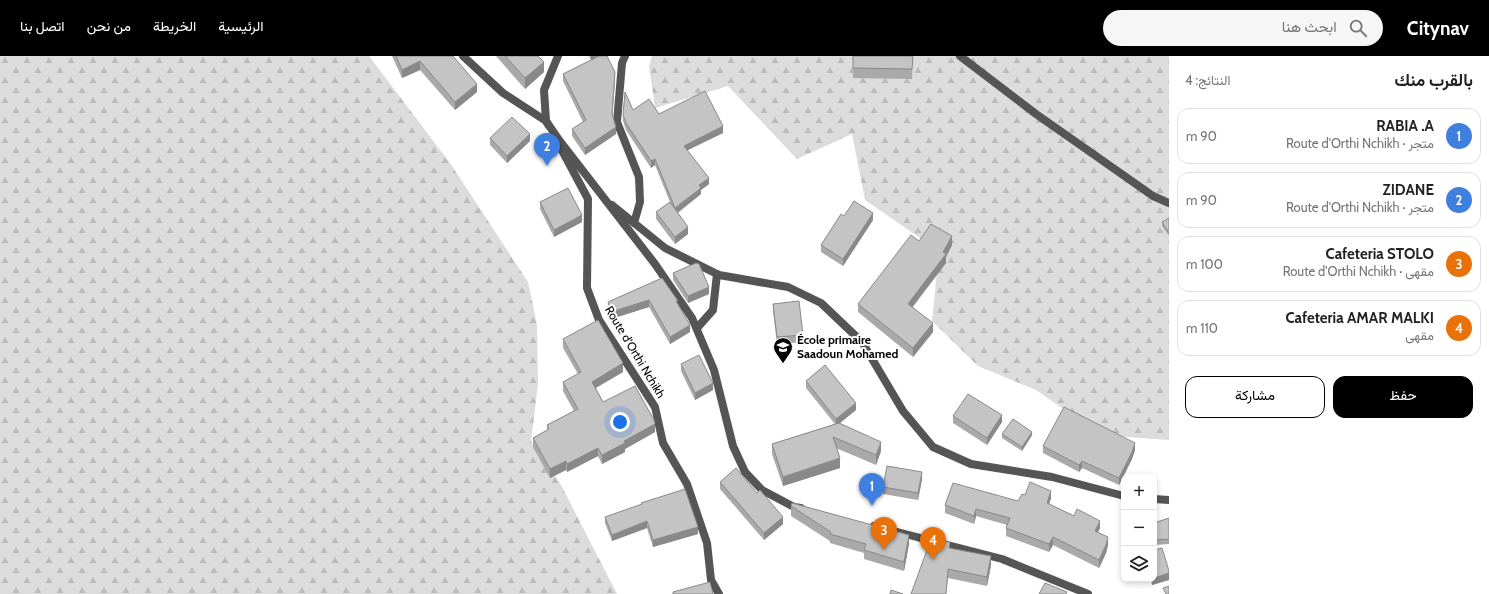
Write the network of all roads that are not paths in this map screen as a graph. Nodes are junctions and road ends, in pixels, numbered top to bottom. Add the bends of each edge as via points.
1 (463, 56) edge
2 (558, 56) edge
3 (625, 56) edge
4 (960, 56) edge
5 (546, 121) junction
6 (605, 200) junction
7 (1169, 203) edge
8 (634, 223) junction
9 (718, 274) junction
10 (697, 328) junction
11 (1121, 495) edge
12 (1157, 499) edge
13 (1169, 500) edge
14 (809, 510) edge
15 (869, 524) edge
16 (719, 594) edge
17 (1088, 594) edge

1 - 5 street via 503,92
2 - 5 street via 544,90
3 - 8 street via 622,63 617,122 639,176 640,202
4 - 7 street via 1042,118 1153,196
5 - 6 street
5 - 16 street, Route d'Orthi Nchikh via 588,199 586,288 599,320 655,407 663,443 687,484 707,543 711,580
6 - 8 street
6 - 10 street via 655,264
8 - 9 street via 665,248
9 - 10 street via 713,310
9 - 11 street via 788,287 821,303 862,342 903,411 933,448 971,464 1052,477
10 - 14 street via 714,370 732,446 745,472 762,490 794,507
12 - 13 street
15 - 17 street via 1002,559

